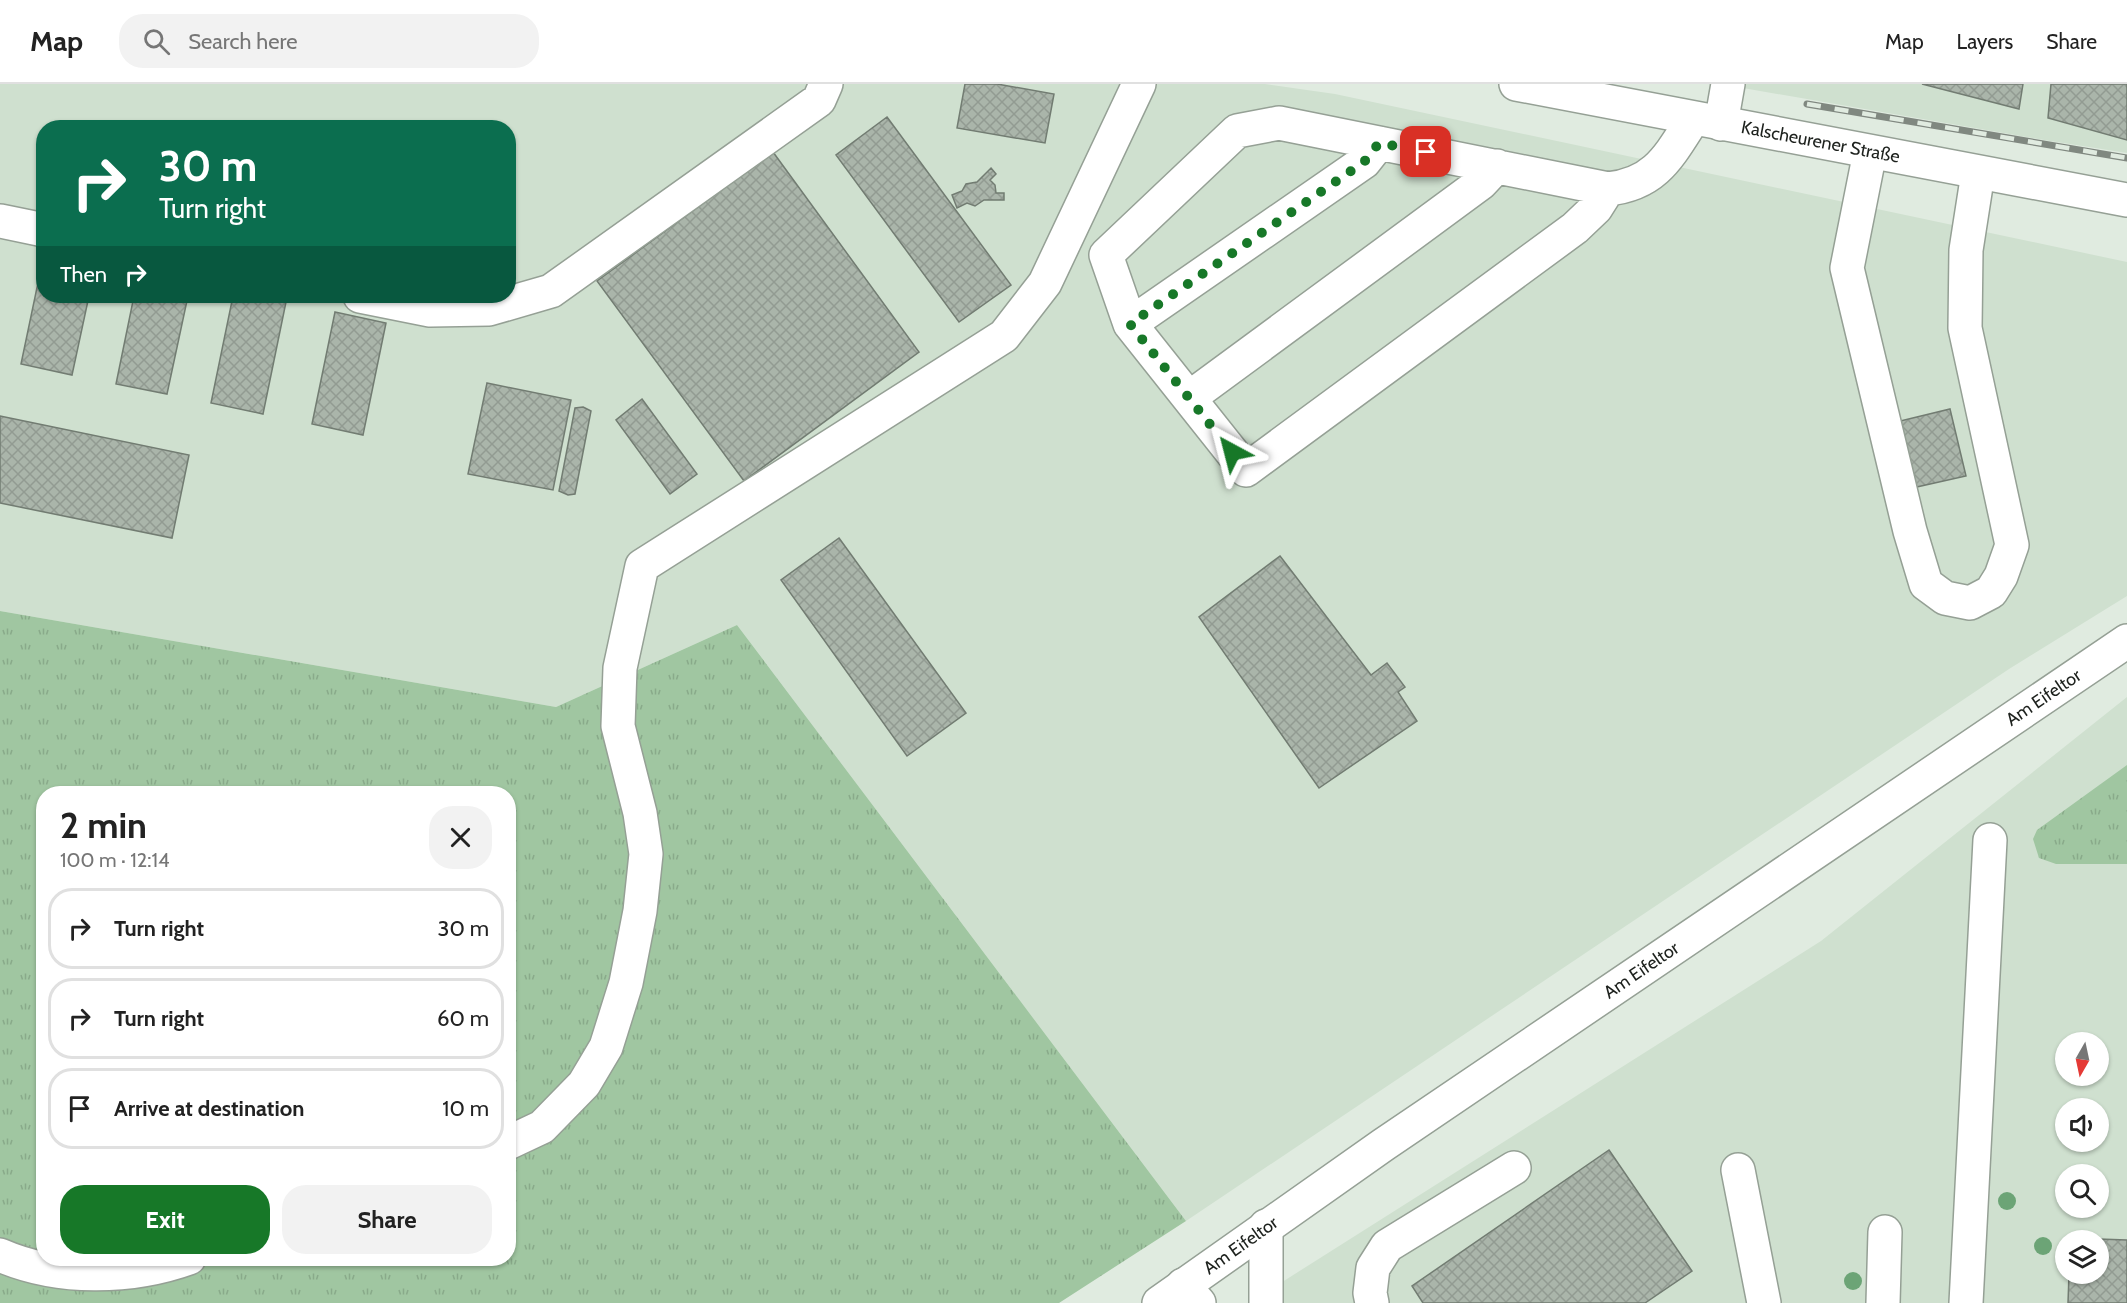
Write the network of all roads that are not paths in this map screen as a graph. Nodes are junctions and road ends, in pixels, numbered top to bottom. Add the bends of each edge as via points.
1 (826, 84) edge
2 (1139, 84) edge
3 (1516, 84) edge
4 (1728, 84) edge
5 (1707, 122) junction
6 (1379, 143) junction
7 (1870, 152) junction
8 (1497, 166) junction
9 (1978, 173) junction
10 (1608, 189) junction
11 (2127, 200) edge
12 (0, 221) edge
13 (36, 228) edge
14 (516, 301) edge
15 (395, 303) edge
16 (509, 303) edge
17 (1130, 324) junction
18 (1189, 398) junction
19 (2127, 641) edge
20 (1990, 840) dead end
21 (516, 1139) edge
22 (1514, 1168) dead end
23 (1738, 1170) dead end
24 (1266, 1226) junction
25 (1885, 1232) dead end
26 (0, 1255) edge
27 (36, 1266) edge
28 (37, 1266) edge
29 (150, 1266) edge
30 (1180, 1297) edge
31 (1266, 1303) edge
32 (1372, 1303) edge
33 (1764, 1303) edge
34 (1883, 1303) edge
35 (1966, 1303) edge

1 - 14 main road via 819,100 550,291
2 - 21 main road via 1046,283 1004,336 642,566 620,668 618,726 646,854 626,983 606,1047 584,1084 542,1127
3 - 5 main road, Kalscheurener Straße
4 - 5 main road
5 - 7 main road, Kalscheurener Straße
5 - 10 main road via 1671,152 1652,175 1630,186
6 - 8 main road
6 - 17 main road via 1364,162
6 - 17 main road via 1279,123 1237,131 1106,255
7 - 9 main road, Kalscheurener Straße
7 - 9 main road via 1847,268 1855,309 1926,584 1945,598 1970,603 1991,592 2012,545 1965,328 1966,250
8 - 10 main road
8 - 18 main road via 1481,183
9 - 11 main road, Kalscheurener Straße
10 - 18 main road via 1596,208 1575,228 1246,470
12 - 13 main road
15 - 16 main road via 430,310 489,309
17 - 18 main road
19 - 24 main road, Am Eifeltor
20 - 35 main road
22 - 32 main road via 1387,1246 1373,1268
23 - 33 main road
24 - 30 main road, Am Eifeltor
24 - 31 main road
25 - 34 main road
26 - 27 main road
28 - 29 main road via 61,1273 111,1274

